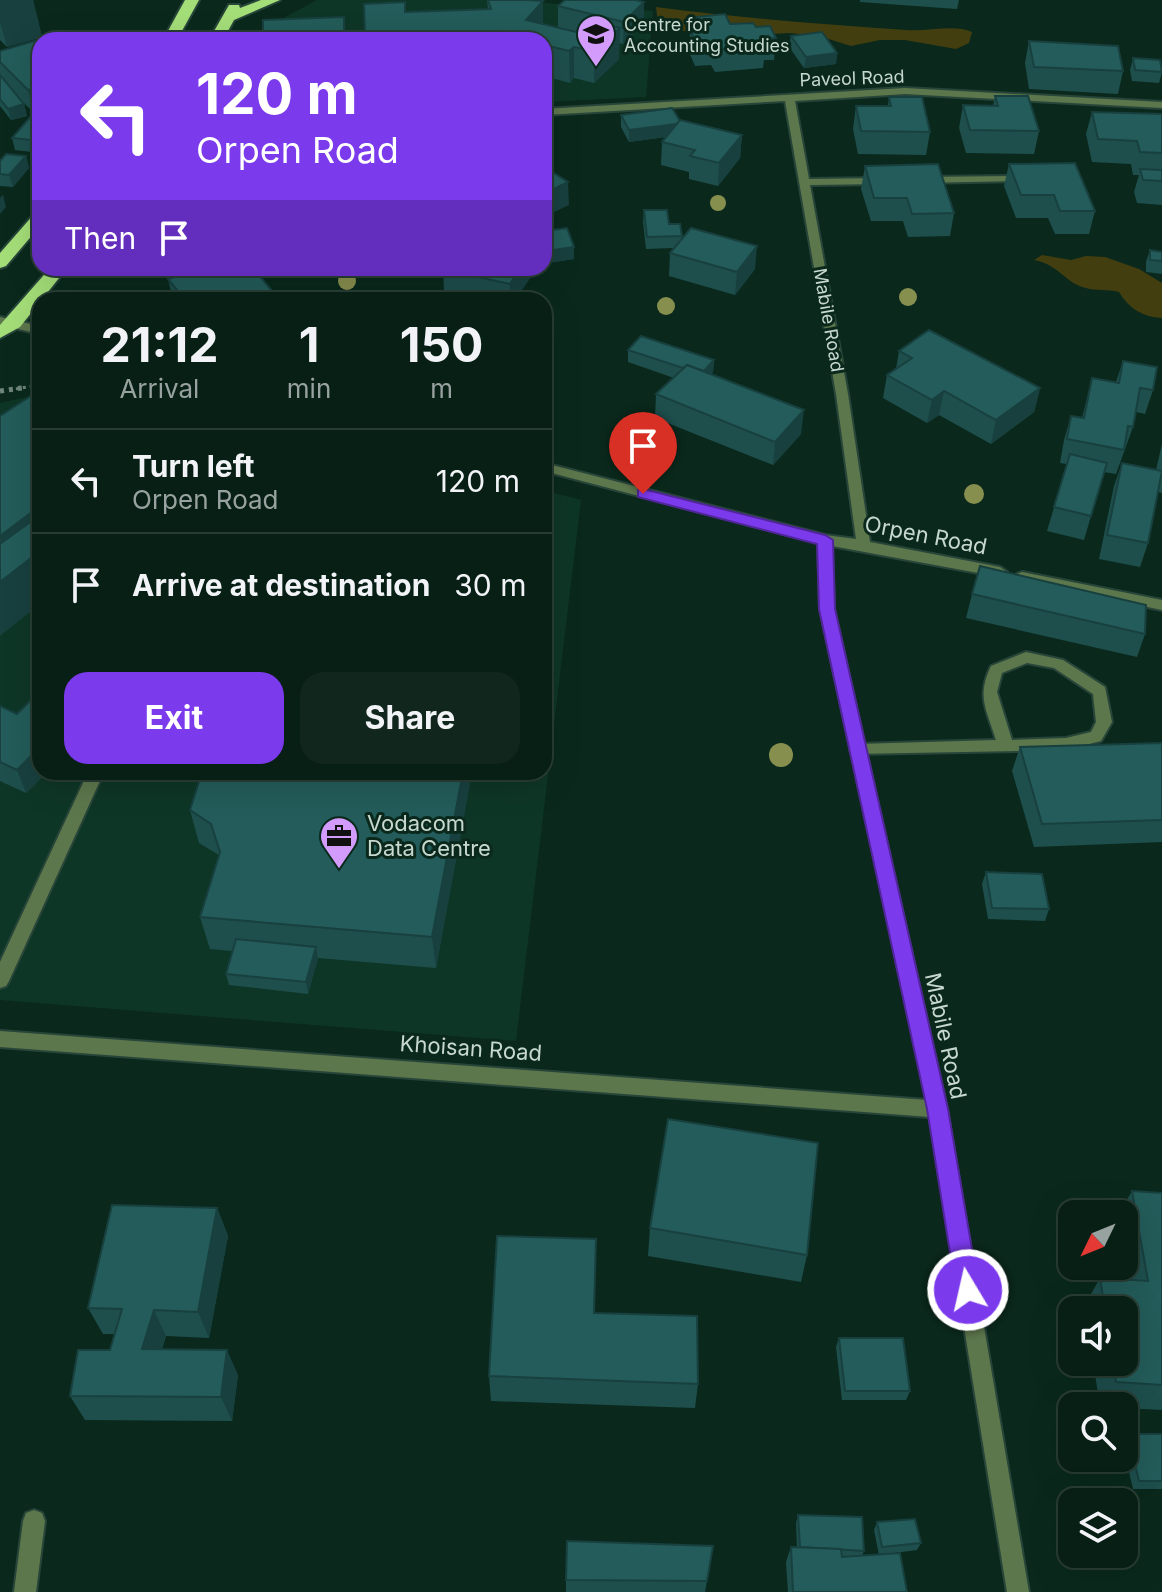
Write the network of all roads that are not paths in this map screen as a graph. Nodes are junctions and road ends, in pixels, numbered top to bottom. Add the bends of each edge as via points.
1 (192, 0) edge
2 (239, 0) edge
3 (273, 0) edge
4 (228, 18) junction
5 (174, 32) edge
6 (220, 32) edge
7 (789, 96) junction
8 (1162, 105) edge
9 (552, 111) edge
10 (1013, 179) edge
11 (805, 182) junction
12 (32, 225) edge
13 (0, 263) edge
14 (52, 276) edge
15 (37, 292) edge
16 (32, 297) edge
17 (5, 326) edge
18 (32, 329) edge
19 (552, 469) edge
20 (825, 540) junction
21 (864, 545) junction
22 (1162, 605) edge
23 (1006, 746) junction
24 (858, 750) junction
25 (92, 780) edge
26 (0, 981) edge
27 (0, 1039) edge
28 (938, 1109) junction
29 (34, 1521) dead end
30 (25, 1592) edge
31 (1018, 1592) edge

1 - 5 highway
2 - 4 highway
3 - 4 highway
4 - 6 highway
7 - 8 street, Paveol Road via 905,91
7 - 9 street, Paveol Road
7 - 11 street, Mabile Road
10 - 11 street
11 - 21 street, Mabile Road
12 - 13 highway
14 - 15 highway
16 - 17 highway
17 - 18 street
19 - 20 street, Orpen Road
20 - 21 street, Orpen Road
20 - 24 street, Mabile Road via 827,609
21 - 22 street, Orpen Road
23 - 23 street via 1096,737 1104,722 1100,691 1058,664 1026,657 996,670 989,692
23 - 24 street
24 - 28 street, Mabile Road
25 - 26 street
27 - 28 street, Khoisan Road
28 - 31 street, Mabile Road
29 - 30 street

